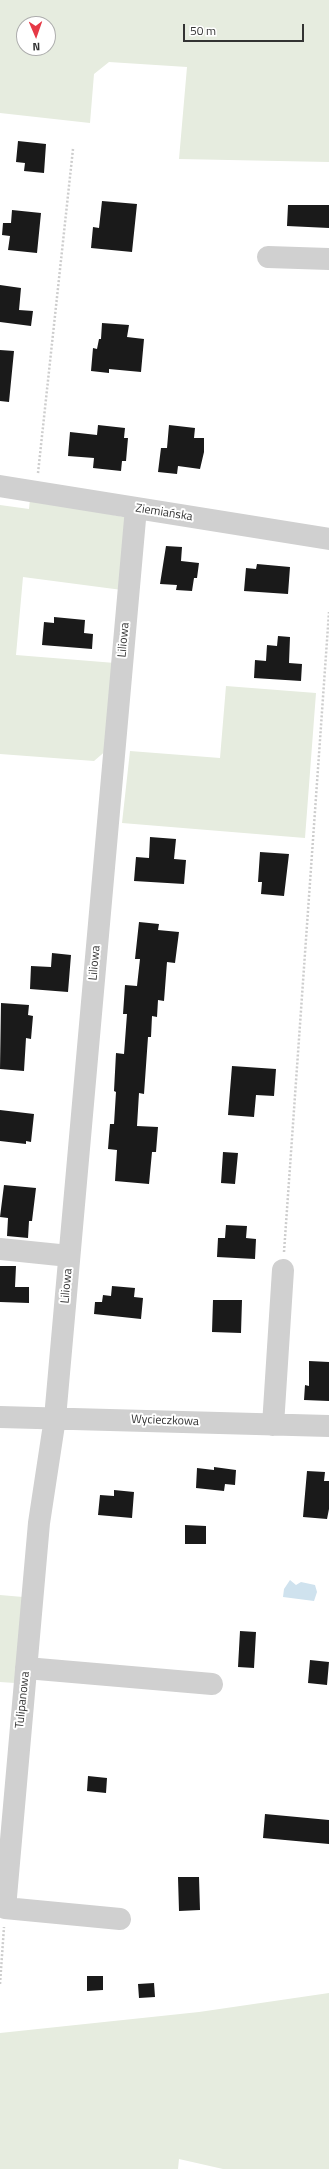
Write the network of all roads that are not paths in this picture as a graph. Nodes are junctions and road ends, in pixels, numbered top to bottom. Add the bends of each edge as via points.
1 (268, 257) dead end
2 (329, 259) edge
3 (0, 486) edge
4 (136, 508) junction
5 (329, 540) edge
6 (0, 1249) edge
7 (69, 1256) junction
8 (283, 1270) road end
9 (0, 1417) edge
10 (55, 1418) junction
11 (272, 1425) junction
12 (329, 1426) edge
13 (26, 1668) junction
14 (212, 1684) dead end
15 (8, 1782) edge
16 (120, 1919) dead end

1 - 2 street
3 - 4 street, Ziemiańska
4 - 5 street, Ziemiańska
4 - 7 street, Liliowa
6 - 7 street
7 - 10 street, Liliowa
8 - 11 street
9 - 10 street, Wycieczkowa
10 - 11 street, Wycieczkowa
10 - 13 street, Tulipanowa via 39,1523
11 - 12 street, Wycieczkowa
13 - 14 street
13 - 15 street, Tulipanowa
15 - 16 street, Tulipanowa via 6,1908

